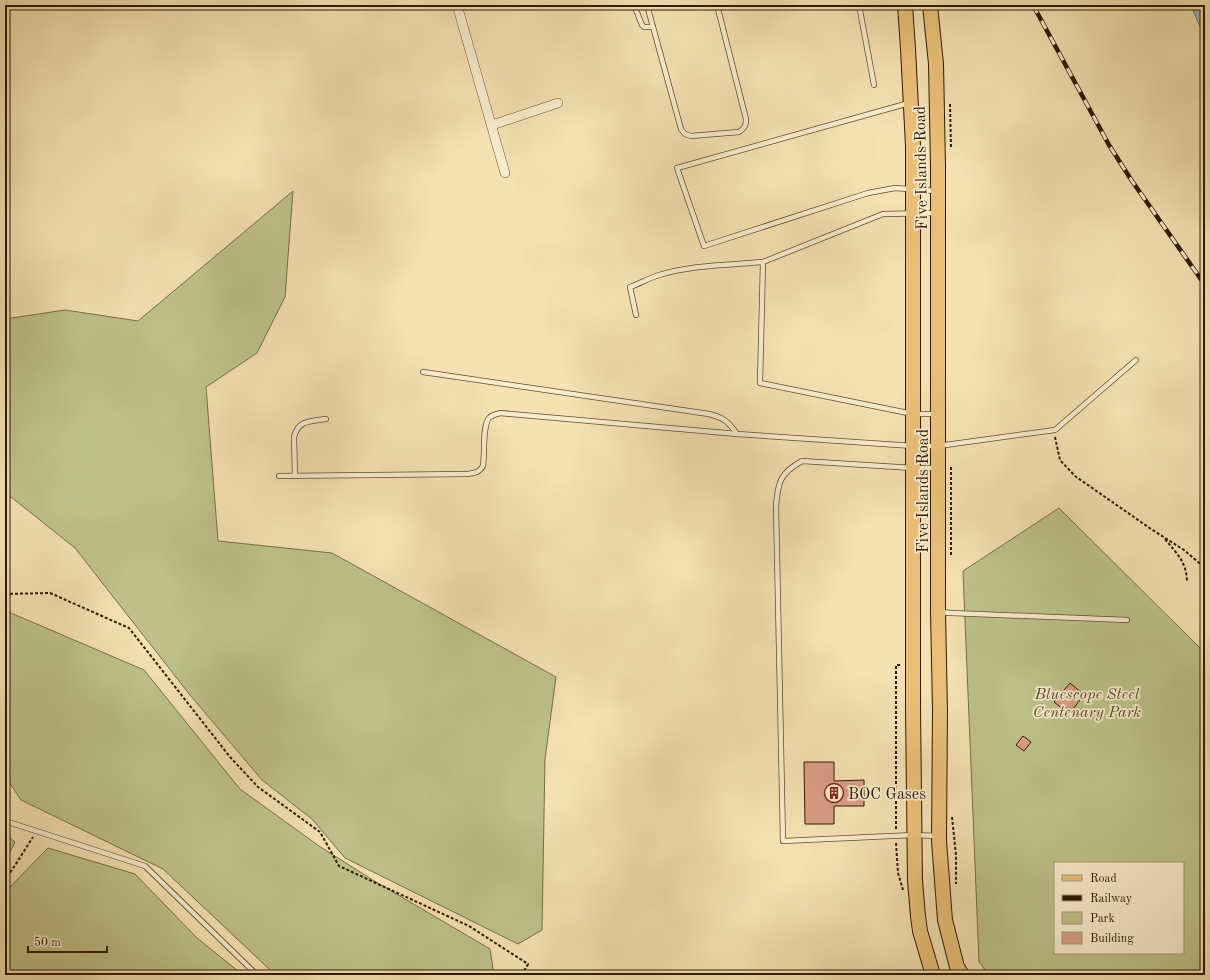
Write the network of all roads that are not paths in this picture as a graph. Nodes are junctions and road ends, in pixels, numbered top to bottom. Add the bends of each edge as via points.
1 (457, 5) edge
2 (634, 5) edge
3 (647, 5) edge
4 (717, 5) edge
5 (859, 5) edge
6 (905, 5) edge
7 (930, 5) edge
8 (653, 27) junction
9 (874, 85) dead end
10 (910, 102) junction
11 (558, 103) dead end
12 (492, 125) junction
13 (505, 173) dead end
14 (912, 190) junction
15 (937, 191) junction
16 (913, 213) junction
17 (938, 213) junction
18 (764, 262) junction
19 (636, 315) dead end
20 (1136, 360) dead end
21 (423, 372) dead end
22 (912, 414) junction
23 (938, 414) junction
24 (326, 418) dead end
25 (737, 434) junction
26 (913, 446) junction
27 (938, 446) junction
28 (945, 467) junction
29 (913, 468) junction
30 (279, 476) dead end
31 (295, 476) junction
32 (938, 611) junction
33 (1127, 620) dead end
34 (5, 821) edge
35 (914, 835) junction
36 (939, 836) junction
37 (256, 975) edge
38 (933, 975) edge
39 (962, 975) edge

1 - 12 street
2 - 8 lane via 642,25
3 - 8 lane
4 - 8 lane via 746,119 744,129 739,132 691,136 685,134 681,129
5 - 9 lane
6 - 10 main road, Five Islands Road
7 - 15 main road, Five Islands Road via 936,64
10 - 14 main road, Five Islands Road
10 - 14 lane via 677,168 704,246 868,193 895,188
11 - 12 street
12 - 13 street
14 - 15 lane
14 - 16 main road, Five Islands Road
15 - 17 main road, Five Islands Road
16 - 17 lane
16 - 18 lane via 883,214
16 - 22 main road, Five Islands Road
17 - 23 main road, Five Islands Road
18 - 19 lane via 709,266 656,276 630,287
18 - 22 lane via 760,383
20 - 27 lane via 1055,430
21 - 25 lane via 709,414 725,420
22 - 23 lane
22 - 26 main road, Five Islands Road
23 - 27 main road, Five Islands Road
24 - 31 lane via 305,422 296,431
25 - 26 lane
25 - 31 lane via 500,413 489,417 485,426 483,466 477,473
26 - 27 lane
26 - 29 main road, Five Islands Road
27 - 28 main road, Five Islands Road
28 - 29 lane
28 - 32 main road, Five Islands Road
29 - 35 main road, Five Islands Road
29 - 35 lane via 802,461 791,467 783,476 778,488 776,506 783,841
30 - 31 lane
32 - 33 lane
32 - 36 main road, Five Islands Road
34 - 37 lane via 145,866
35 - 36 lane
35 - 38 main road, Five Islands Road via 918,916
36 - 39 main road, Five Islands Road via 945,920 957,966

